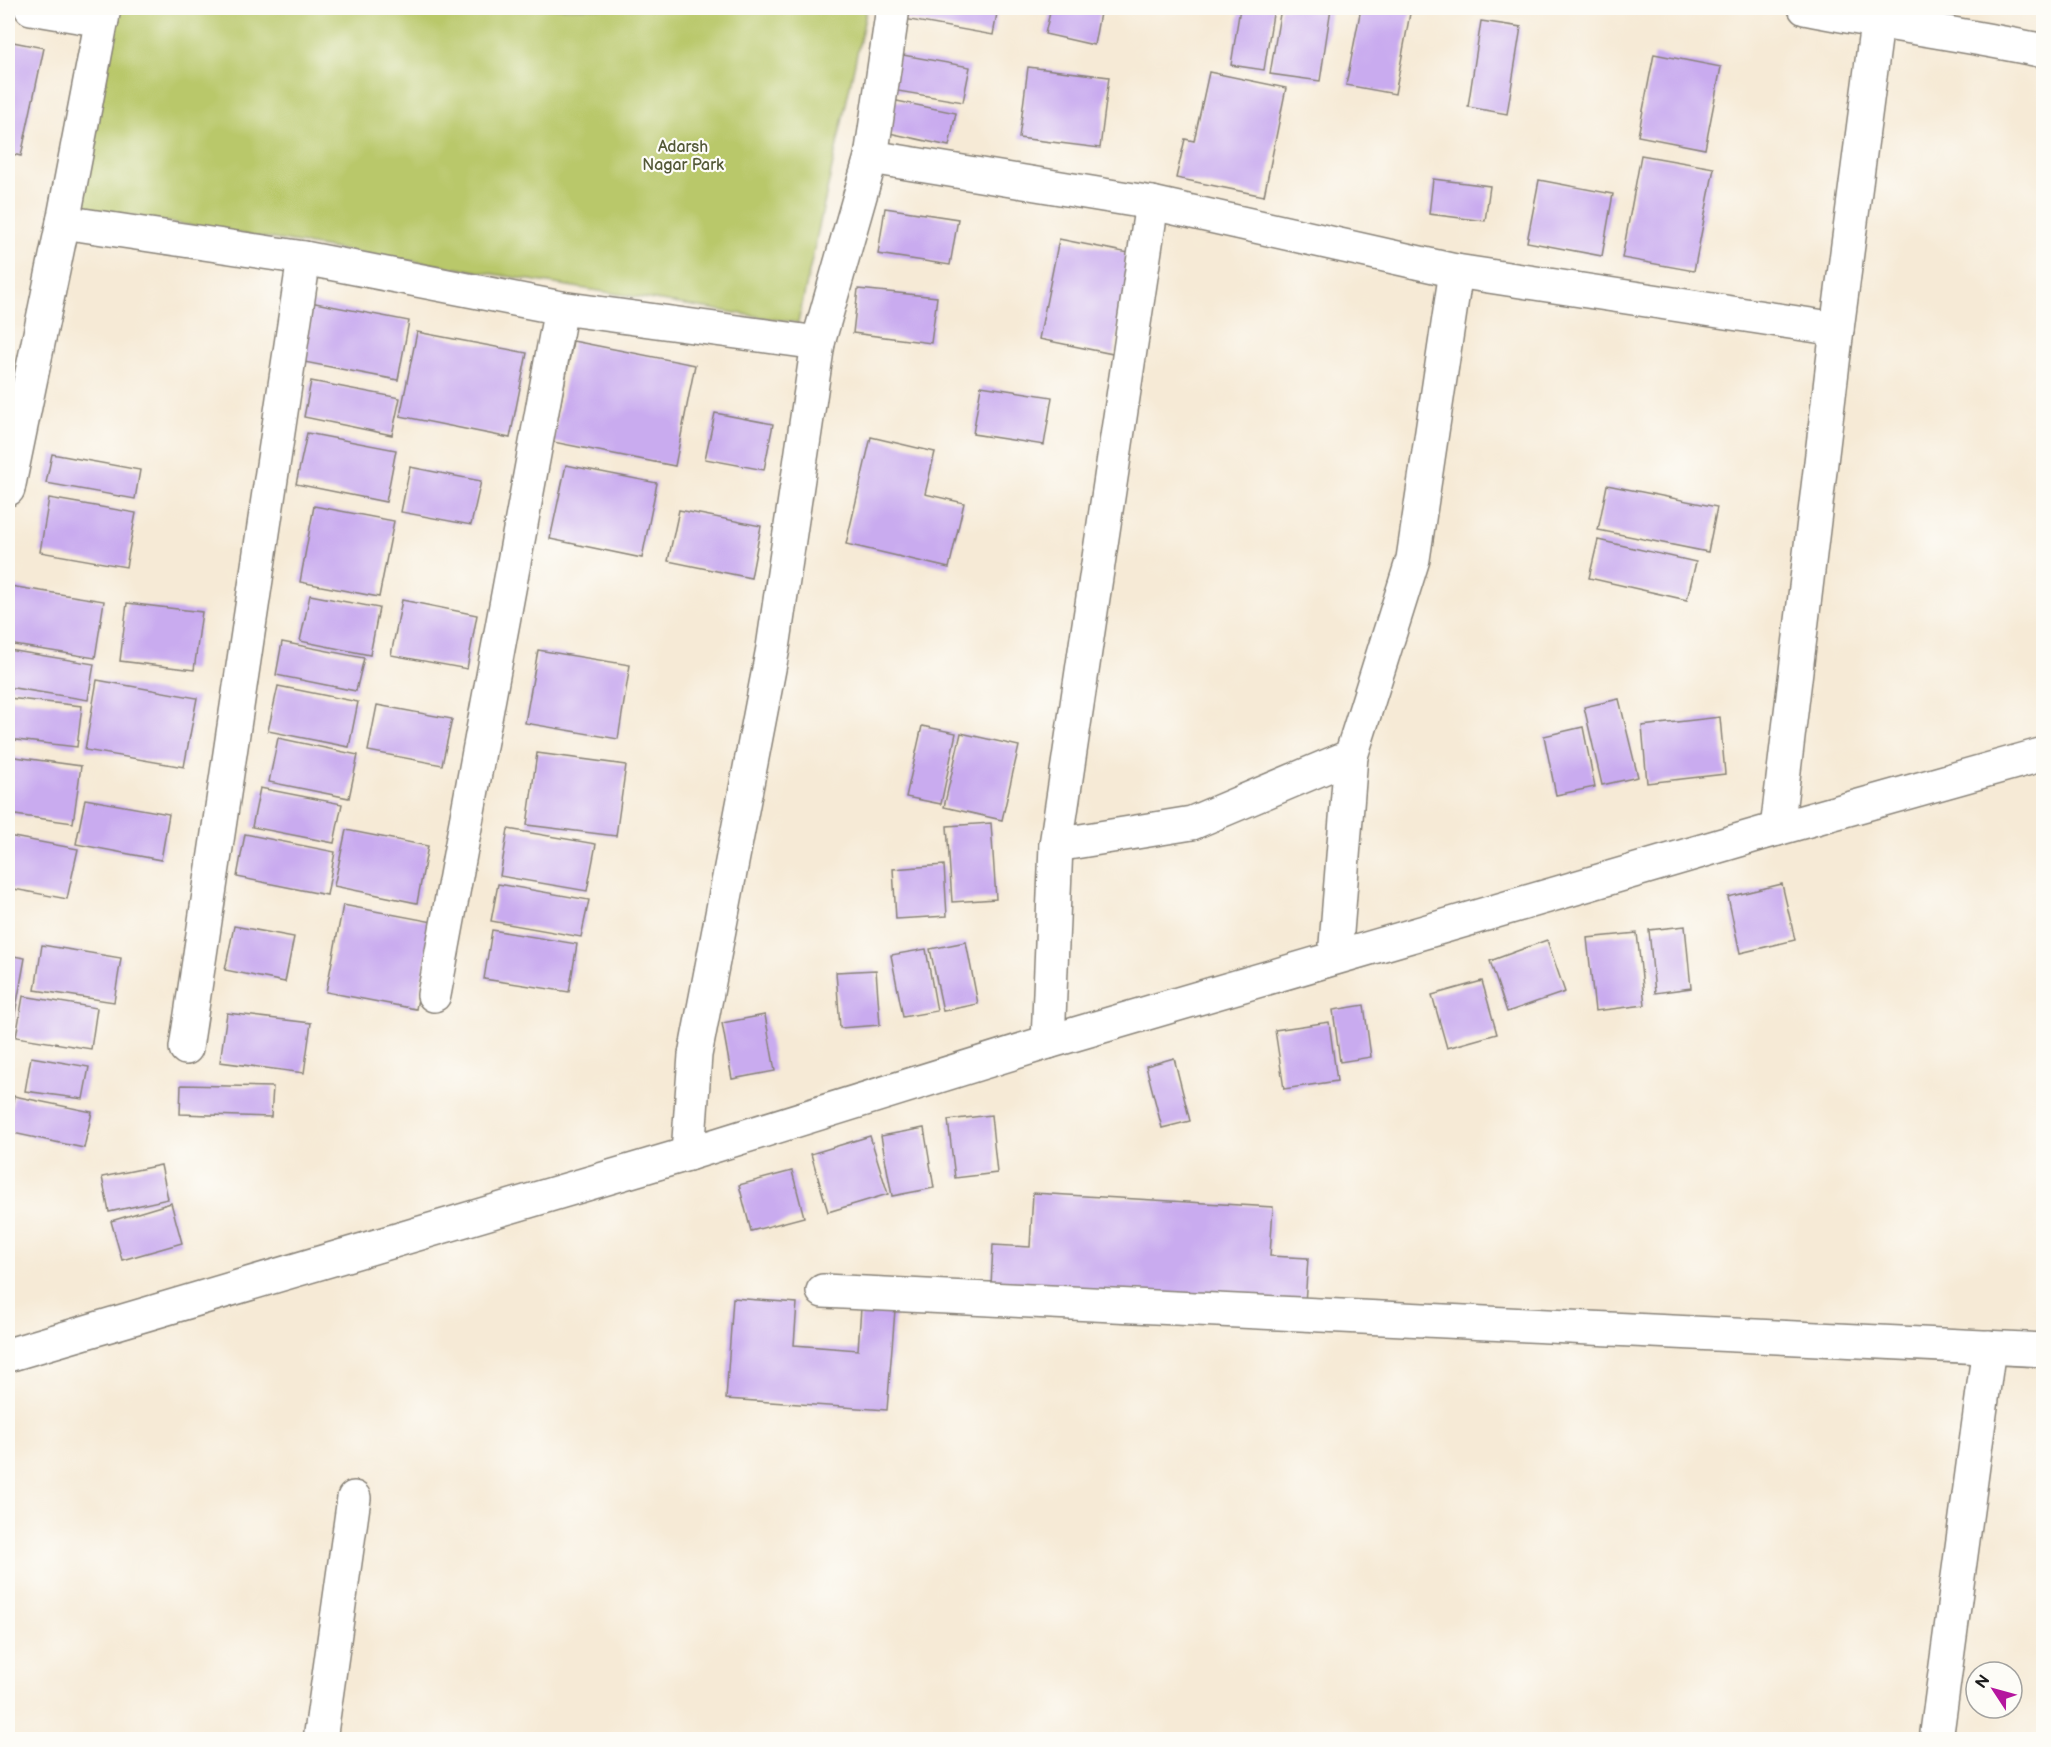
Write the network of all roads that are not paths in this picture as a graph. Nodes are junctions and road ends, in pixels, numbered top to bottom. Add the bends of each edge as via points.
1 (31, 8) edge
2 (893, 8) edge
3 (1805, 8) edge
4 (103, 14) edge
5 (1878, 15) edge
6 (2043, 51) edge
7 (871, 157) junction
8 (1152, 203) junction
9 (63, 222) junction
10 (304, 258) junction
11 (1455, 271) junction
12 (561, 308) junction
13 (1837, 329) junction
14 (818, 343) junction
15 (8, 489) edge
16 (2043, 754) edge
17 (1351, 756) junction
18 (1777, 828) junction
19 (1056, 846) junction
20 (1335, 957) junction
21 (434, 995) dead end
22 (1048, 1042) junction
23 (186, 1048) dead end
24 (688, 1154) junction
25 (823, 1291) dead end
26 (1989, 1347) junction
27 (2043, 1350) edge
28 (8, 1355) edge
29 (354, 1498) dead end
30 (320, 1740) edge
31 (1936, 1740) edge

1 - 4 street
2 - 7 street
3 - 5 street
4 - 9 street
5 - 6 street
5 - 13 street
7 - 8 street
7 - 14 street
8 - 11 street
8 - 19 street
9 - 10 street
9 - 15 street
10 - 12 street
10 - 23 street
11 - 13 street
11 - 17 street via 1413,559
12 - 14 street
12 - 21 street
13 - 18 street
14 - 24 street via 773,648 695,1055
16 - 18 street
17 - 19 street via 1192,823
17 - 20 street
18 - 20 street
19 - 22 street
20 - 22 street
22 - 24 street
24 - 28 street
25 - 26 street
26 - 27 street
26 - 31 street
29 - 30 street

